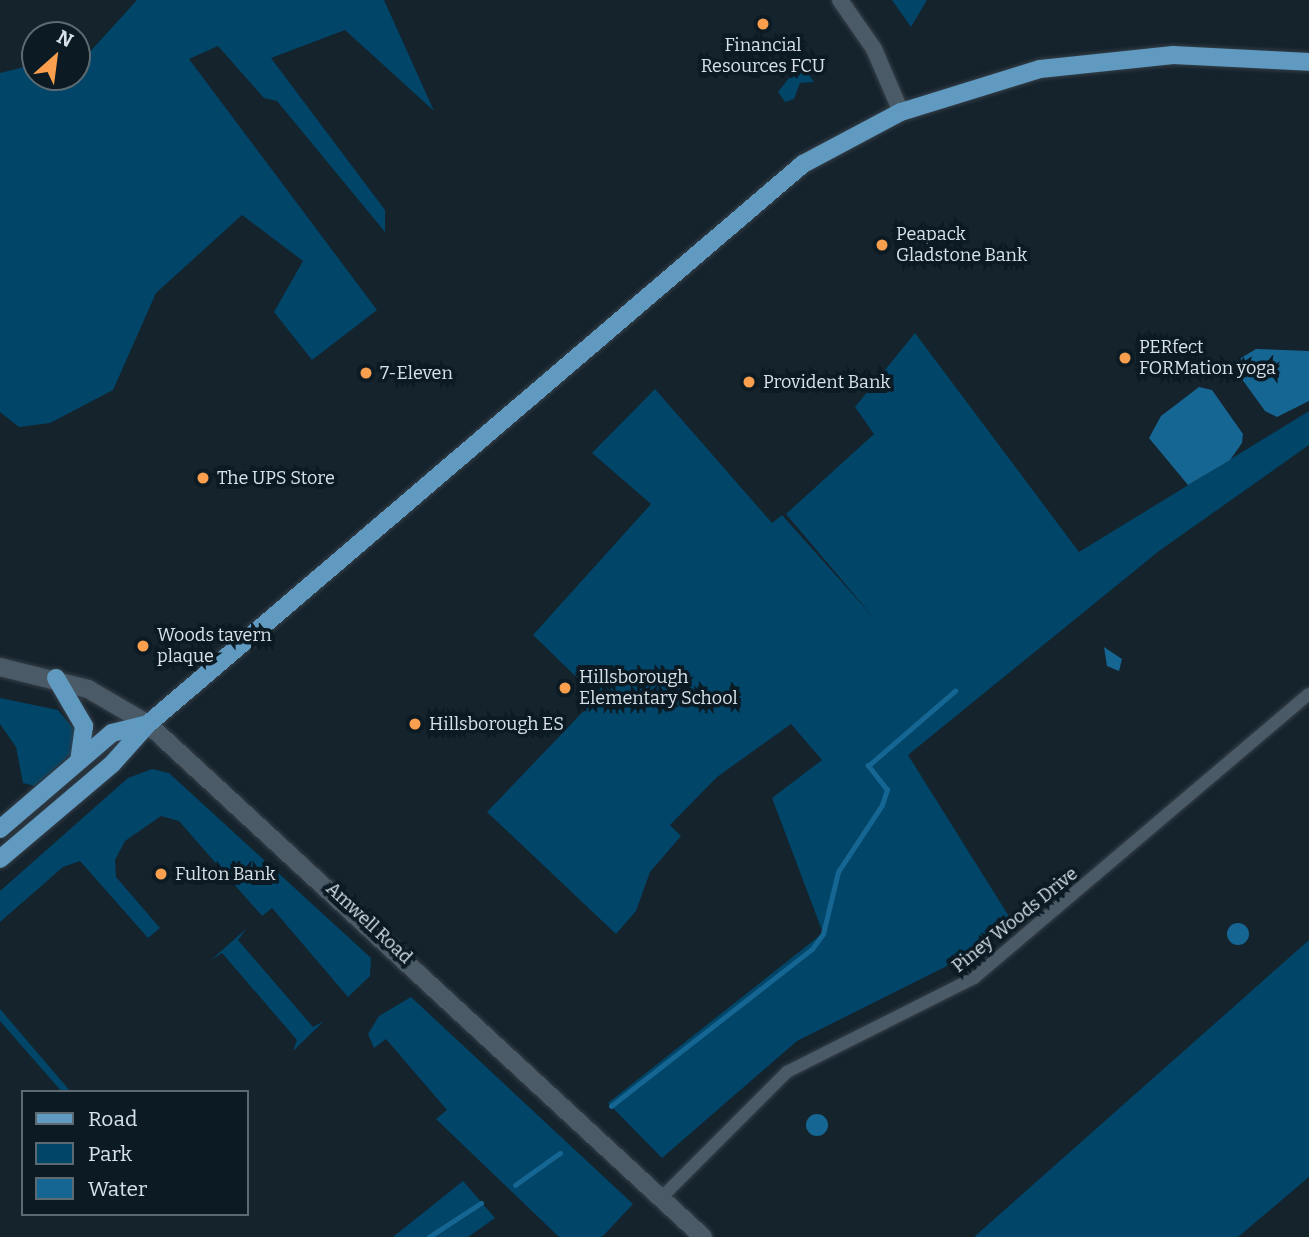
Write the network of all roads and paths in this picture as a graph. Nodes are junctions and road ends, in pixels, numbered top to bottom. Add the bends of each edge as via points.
1 (839, 0) edge
2 (1309, 62) edge
3 (901, 112) junction
4 (0, 667) edge
5 (56, 678) junction
6 (1309, 694) edge
7 (148, 724) junction
8 (79, 760) junction
9 (0, 829) edge
10 (0, 859) edge
11 (662, 1197) junction
12 (703, 1237) edge

1 - 3 street via 879,57
2 - 3 main road via 1173,55 1090,61 983,83
3 - 7 main road via 803,164 753,203
4 - 5 main road, Amwell Road
5 - 7 main road, Amwell Road via 118,702
5 - 8 main road via 83,726
6 - 11 street, Piney Woods Drive via 974,978 787,1072
7 - 8 main road via 112,733
7 - 10 main road via 113,763
7 - 11 main road, Amwell Road
8 - 9 main road
11 - 12 main road, Amwell Road

